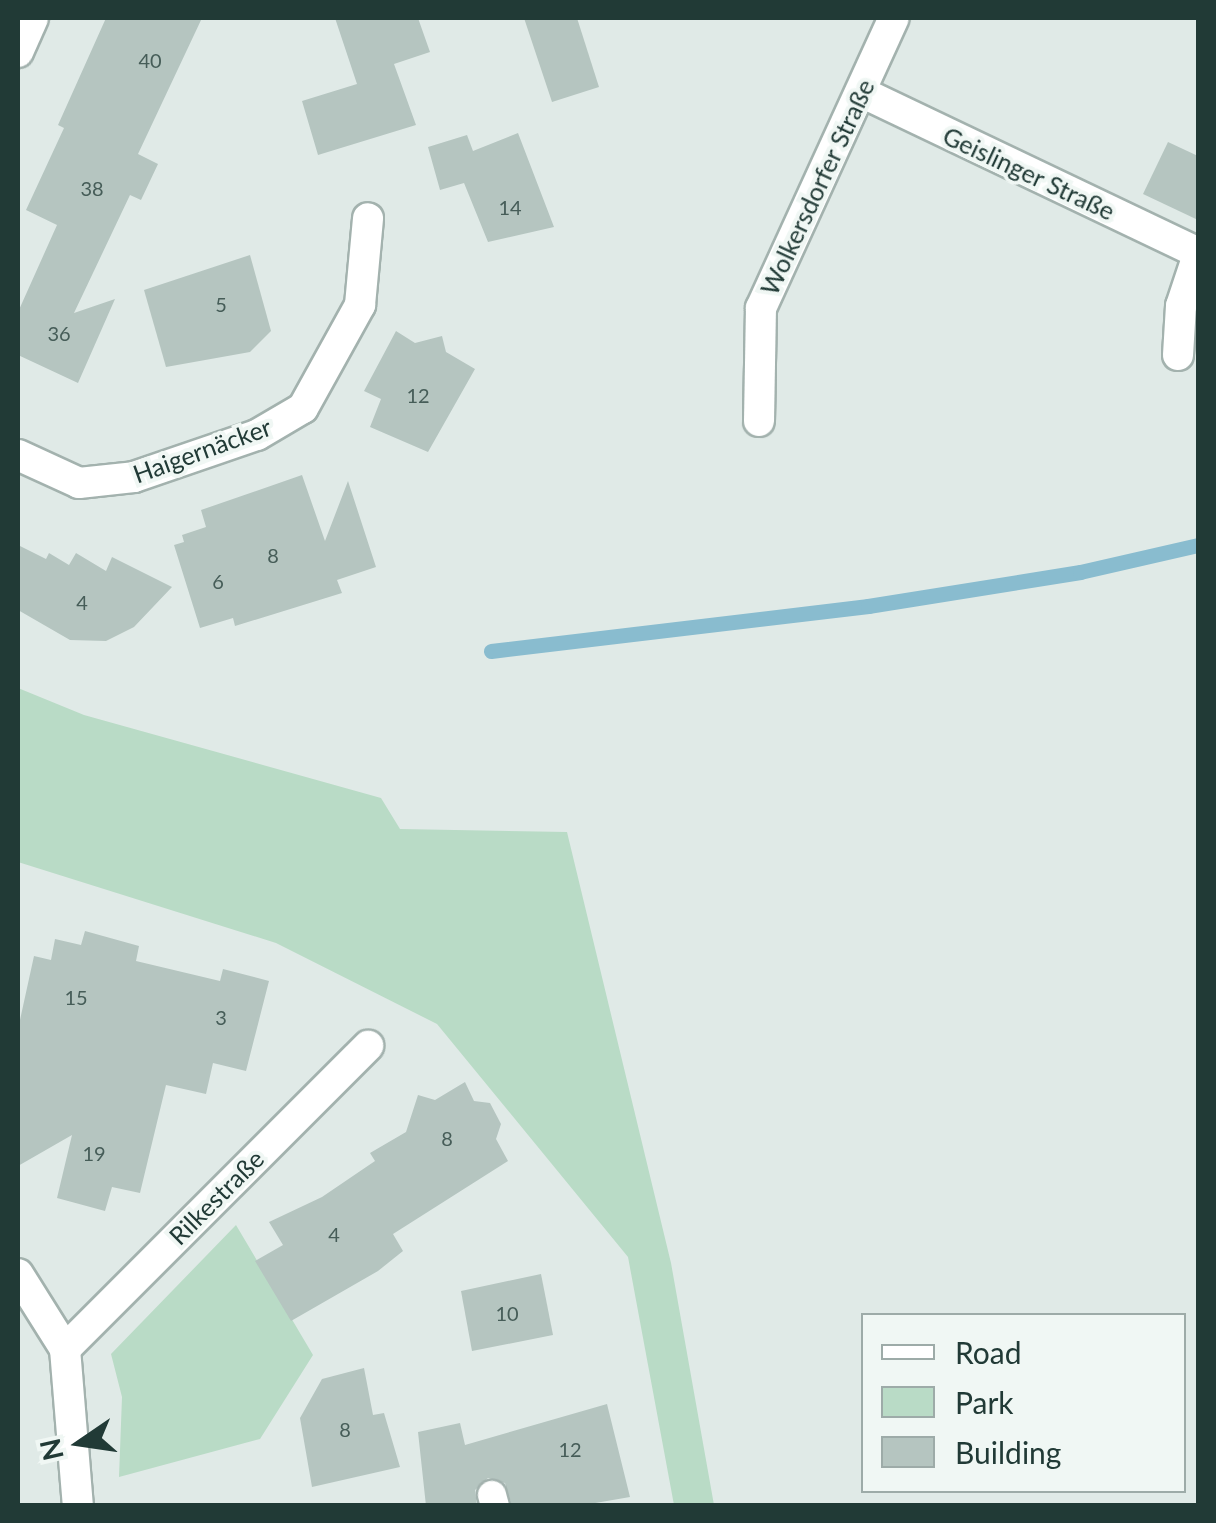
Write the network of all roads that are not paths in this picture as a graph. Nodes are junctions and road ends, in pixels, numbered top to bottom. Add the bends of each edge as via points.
1 (34, 18) edge
2 (894, 18) edge
3 (18, 52) edge
4 (861, 92) junction
5 (368, 218) dead end
6 (1198, 254) edge
7 (1178, 355) dead end
8 (759, 421) dead end
9 (18, 456) edge
10 (368, 1046) dead end
11 (18, 1274) edge
12 (65, 1348) junction
13 (78, 1506) edge

1 - 3 street
2 - 4 street, Wolkersdorfer Straße
4 - 6 street, Geislinger Straße
4 - 8 street, Wolkersdorfer Straße via 761,308
5 - 9 street, Haigernäcker via 360,305 303,408 257,436 134,477 80,484
6 - 7 street, Geislinger Straße via 1181,306
10 - 12 street, Rilkestraße
11 - 12 street
12 - 13 street

